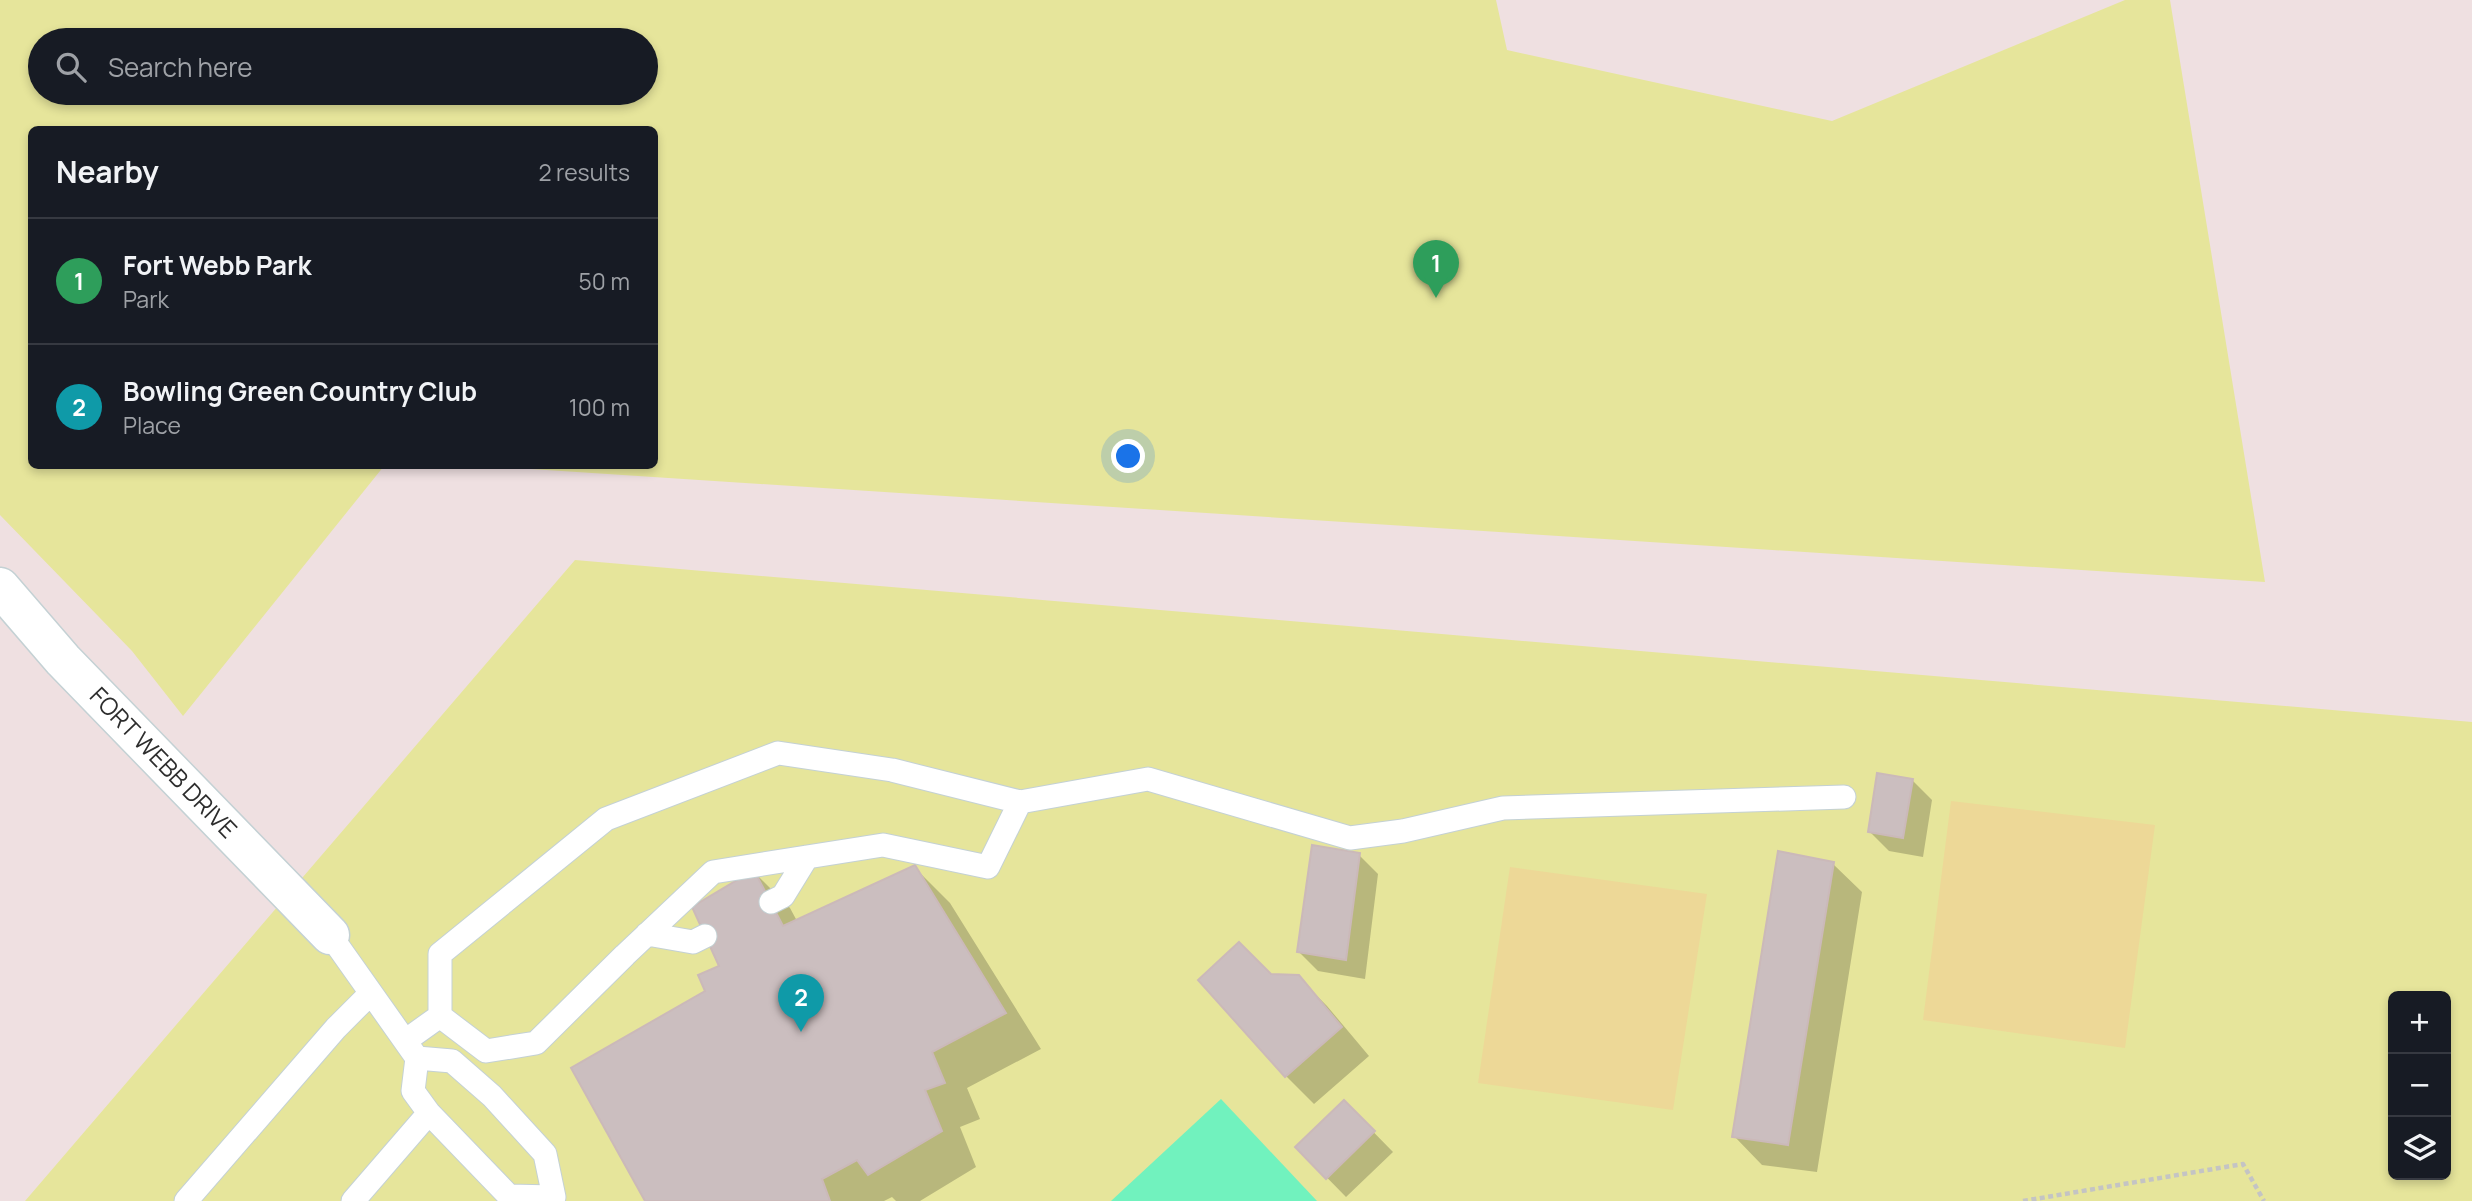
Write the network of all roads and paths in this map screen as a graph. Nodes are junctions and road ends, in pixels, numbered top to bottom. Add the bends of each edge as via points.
1 (0, 587) edge
2 (1844, 797) dead end
3 (1020, 802) junction
4 (807, 857) junction
5 (771, 902) dead end
6 (647, 934) junction
7 (330, 935) joint
8 (705, 936) dead end
9 (371, 993) junction
10 (440, 1016) junction
11 (411, 1049) junction
12 (429, 1113) junction
13 (506, 1198) edge
14 (555, 1199) edge
15 (186, 1201) edge
16 (353, 1201) edge
17 (2023, 1201) edge
18 (2264, 1201) edge

1 - 7 street, FORT WEBB DRIVE via 63,660
2 - 3 lane via 1503,808 1350,838 1148,779
3 - 4 lane via 988,867 883,845
3 - 10 lane via 892,770 778,754 606,819 440,954
4 - 5 lane via 783,896
4 - 6 lane via 713,872
6 - 8 lane via 693,942
6 - 10 lane via 536,1043 486,1051
7 - 9 lane
9 - 11 lane
9 - 15 lane
10 - 11 lane
11 - 12 lane via 413,1091
11 - 14 lane via 452,1061 492,1096 545,1154
12 - 13 lane
12 - 16 lane
13 - 14 lane
17 - 18 path via 2243,1164

